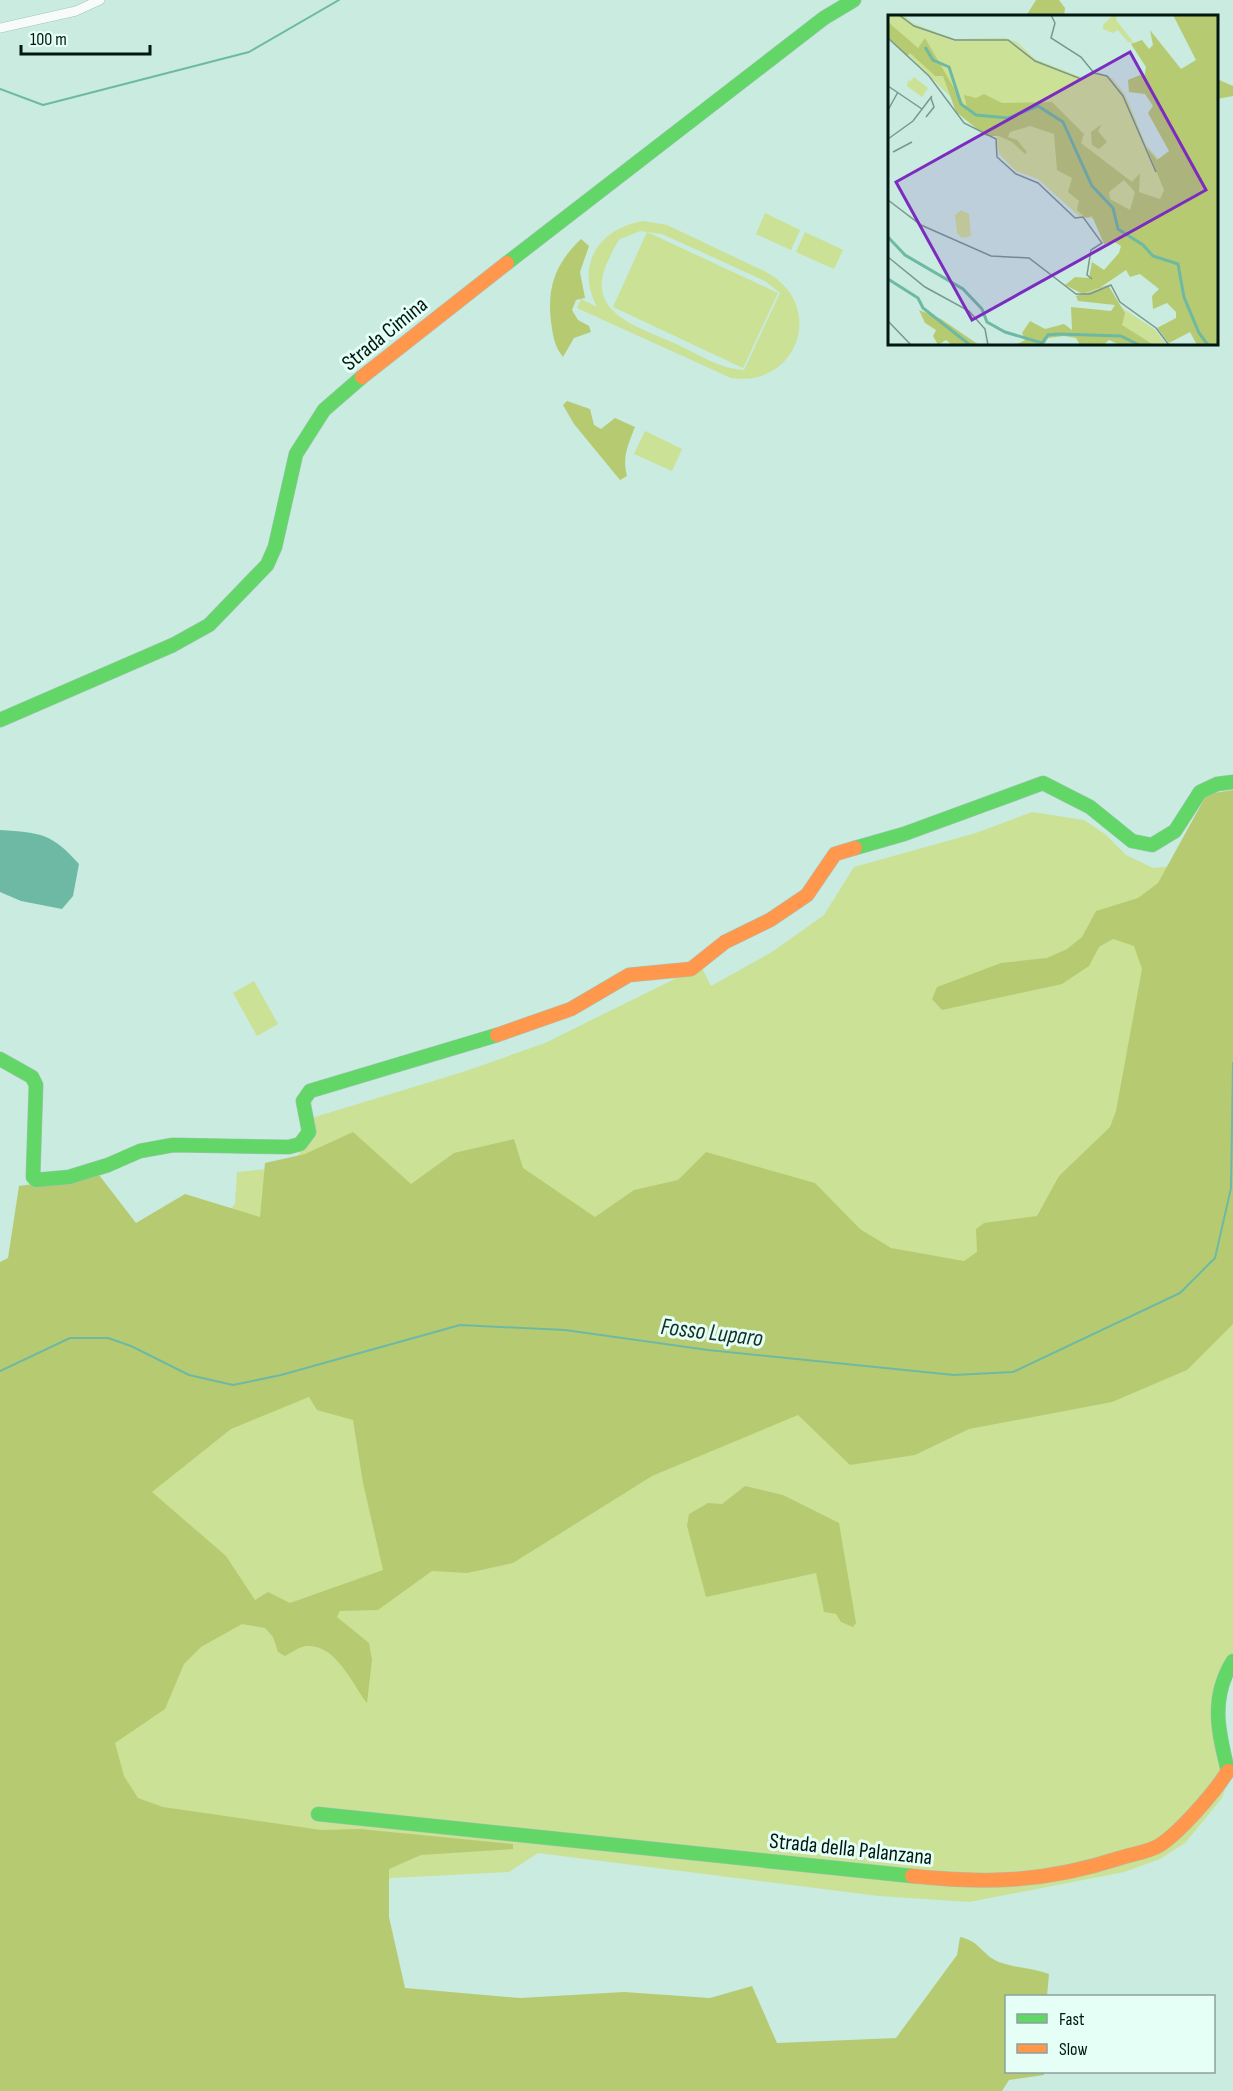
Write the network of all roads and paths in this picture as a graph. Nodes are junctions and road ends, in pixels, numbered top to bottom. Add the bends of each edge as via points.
1 (100, 0) edge
2 (854, 0) edge
3 (0, 28) edge
4 (0, 720) edge
5 (1233, 782) edge
6 (0, 1059) edge
7 (1233, 1661) edge
8 (1231, 1772) edge
9 (318, 1815) dead end

1 - 3 street via 76,11
2 - 4 street, Strada Cimina via 824,18 659,144 324,410 296,454 275,547 267,565 210,625
5 - 6 street via 1203,788 1167,840 1150,845 1129,842 1082,801 1043,783 904,834 835,854 807,895 770,920 725,942 691,969 629,975 571,1009 310,1091 303,1101 309,1132 300,1144 289,1147 173,1145 140,1151 69,1177 36,1180 36,1085 32,1077
7 - 8 street, Strada della Palanzana via 1216,1699 1217,1727
8 - 9 street, Strada della Palanzana via 1159,1846 1076,1872 1027,1880 961,1881

